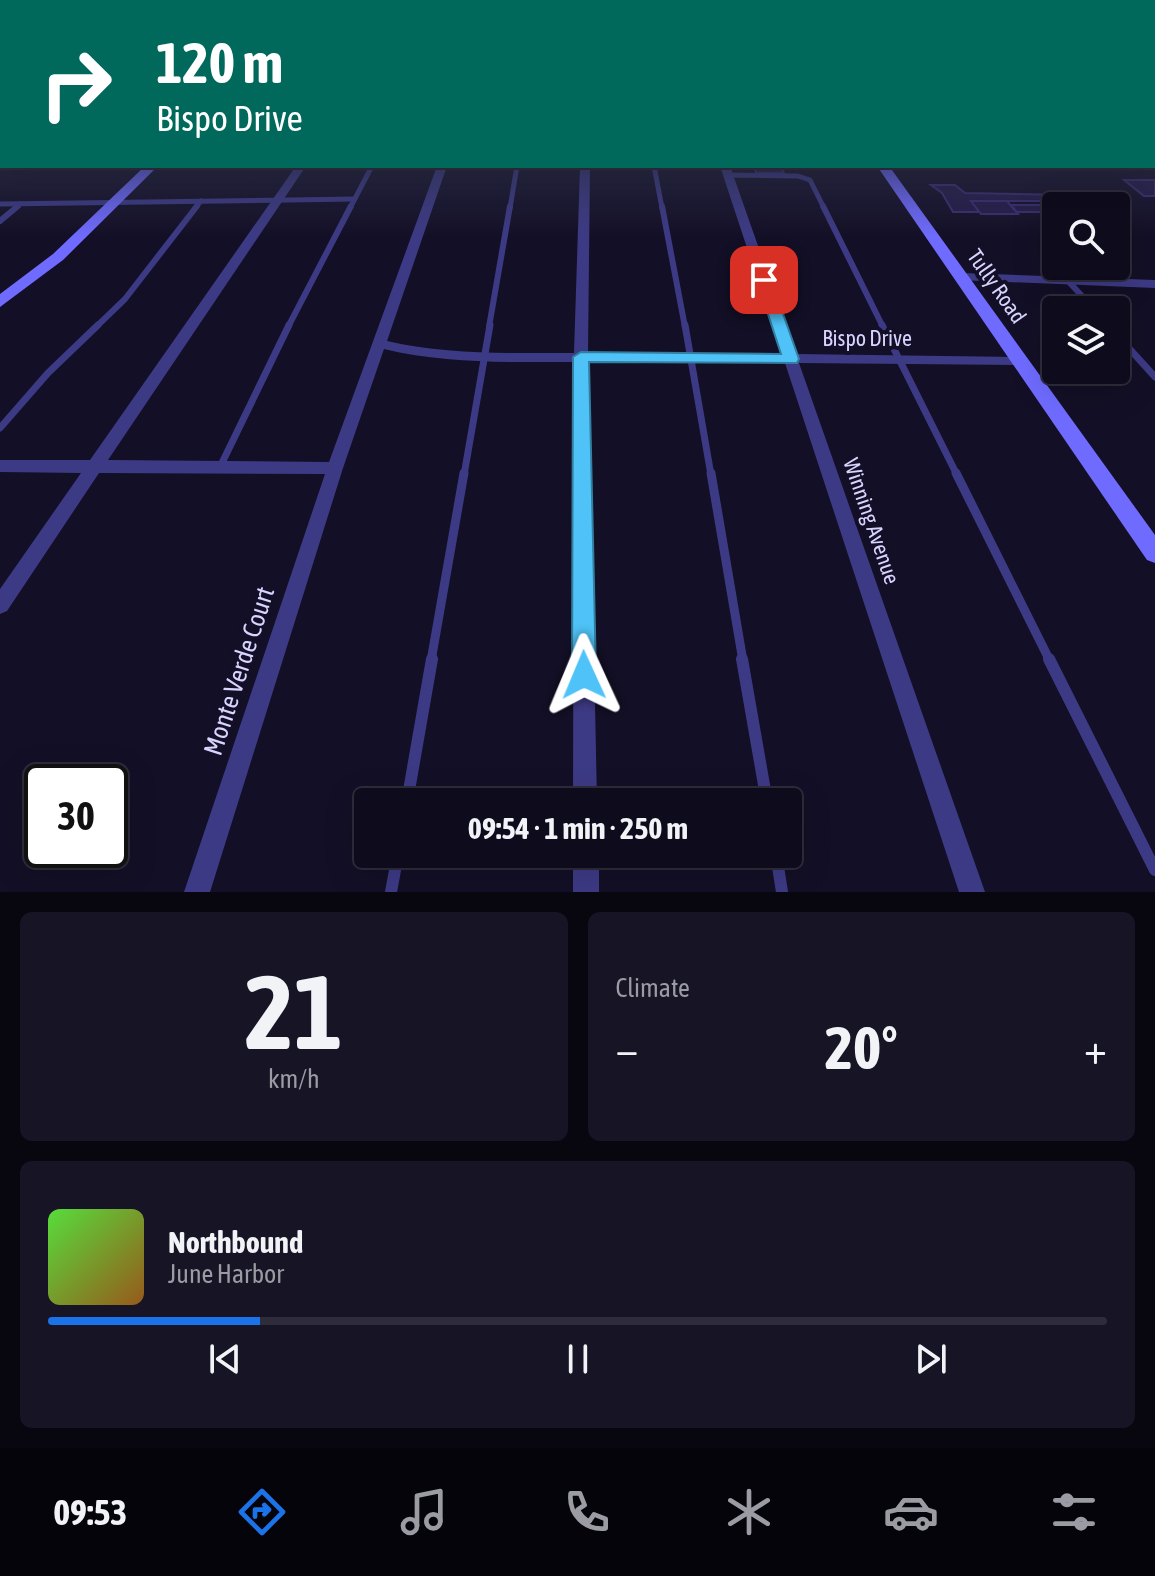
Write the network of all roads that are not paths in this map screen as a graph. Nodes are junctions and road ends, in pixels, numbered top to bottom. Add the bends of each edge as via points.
1 (150, 168) edge
2 (300, 168) edge
3 (371, 168) edge
4 (441, 168) edge
5 (517, 168) edge
6 (585, 168) edge
7 (654, 168) edge
8 (884, 168) edge
9 (727, 170) edge
10 (280, 199) junction
11 (355, 199) junction
12 (201, 201) junction
13 (114, 203) junction
14 (0, 204) edge
15 (21, 204) junction
16 (0, 221) edge
17 (962, 277) junction
18 (1069, 282) junction
19 (1155, 284) edge
20 (1082, 296) edge
21 (0, 302) edge
22 (379, 343) junction
23 (1130, 349) edge
24 (485, 357) junction
25 (581, 357) junction
26 (691, 358) junction
27 (791, 359) junction
28 (899, 360) junction
29 (1020, 360) junction
30 (1155, 377) edge
31 (0, 428) edge
32 (0, 466) edge
33 (93, 466) junction
34 (220, 467) junction
35 (335, 468) junction
36 (1146, 528) edge
37 (1155, 553) edge
38 (0, 605) edge
39 (409, 788) edge
40 (585, 788) edge
41 (765, 788) edge
42 (395, 868) edge
43 (586, 868) edge
44 (778, 868) edge
45 (1155, 870) edge
46 (197, 892) edge
47 (391, 892) edge
48 (586, 892) edge
49 (782, 892) edge
50 (972, 892) edge

1 - 13 main road
2 - 10 street
3 - 11 lane
4 - 22 street, Monte Verde Court
5 - 24 lane
6 - 25 street
7 - 26 lane
8 - 17 main road, Tully Road
9 - 27 street, Winning Avenue
9 - 28 lane via 810,180
10 - 11 lane
10 - 12 lane
10 - 33 street
11 - 34 lane
12 - 13 lane
12 - 31 lane via 125,299
13 - 15 lane
13 - 21 main road via 58,257
14 - 15 lane
15 - 16 lane
17 - 18 street
17 - 29 main road, Tully Road
18 - 19 street
18 - 20 lane
22 - 24 street, Bispo Drive
22 - 35 street, Monte Verde Court
23 - 30 lane
24 - 25 street, Bispo Drive
24 - 39 lane
25 - 26 street, Bispo Drive
25 - 40 street
26 - 27 street, Bispo Drive
26 - 41 lane
27 - 28 street, Bispo Drive
27 - 50 street, Winning Avenue
28 - 29 street, Bispo Drive
28 - 45 lane
29 - 36 main road, Tully Road
32 - 33 street
33 - 34 street
33 - 38 street
34 - 35 street
35 - 46 street, Monte Verde Court
36 - 37 main road, Tully Road
42 - 47 lane
43 - 48 street
44 - 49 lane

